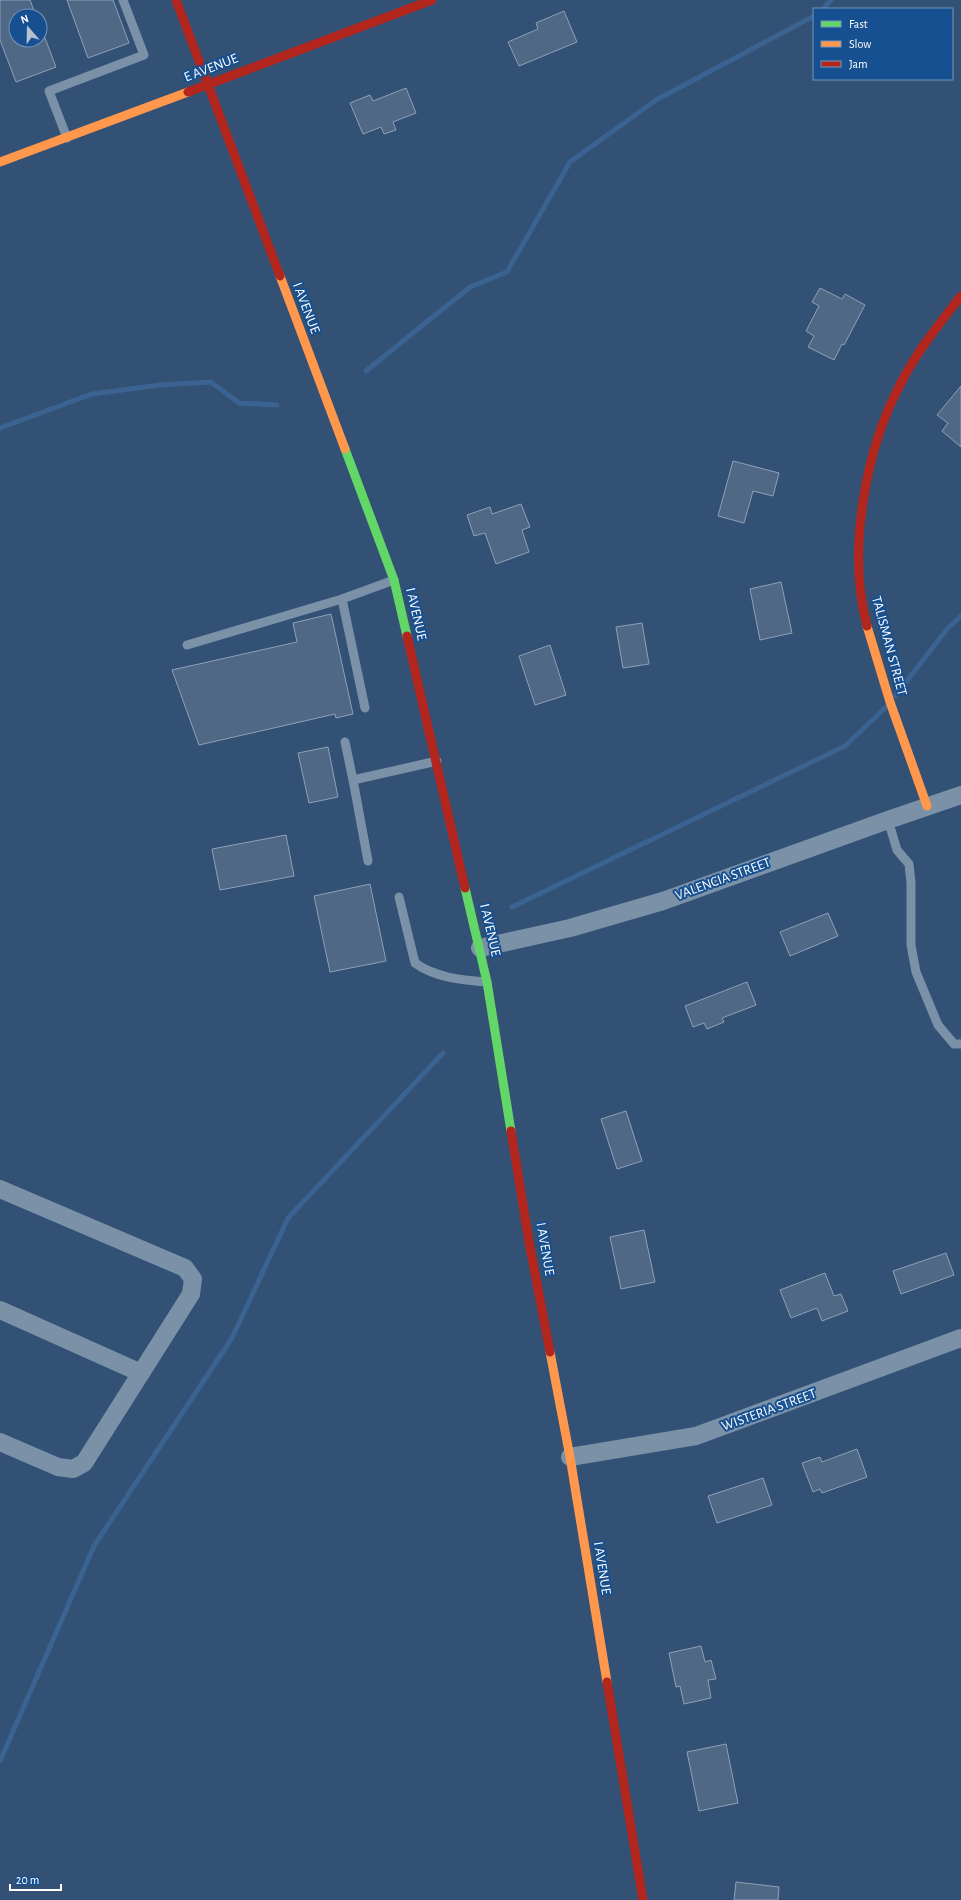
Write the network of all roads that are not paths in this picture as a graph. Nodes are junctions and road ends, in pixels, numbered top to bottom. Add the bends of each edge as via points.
1 (123, 0) edge
2 (176, 0) edge
3 (432, 0) edge
4 (208, 85) junction
5 (67, 138) junction
6 (0, 162) edge
7 (961, 296) edge
8 (394, 580) junction
9 (342, 599) junction
10 (186, 644) dead end
11 (365, 708) dead end
12 (345, 742) dead end
13 (437, 761) junction
14 (353, 780) junction
15 (961, 795) edge
16 (927, 806) junction
17 (888, 820) junction
18 (368, 861) dead end
19 (399, 897) dead end
20 (480, 948) junction
21 (487, 982) junction
22 (961, 1044) edge
23 (0, 1189) edge
24 (0, 1310) edge
25 (961, 1338) edge
26 (141, 1373) junction
27 (0, 1442) edge
28 (570, 1457) junction
29 (643, 1900) edge

1 - 5 lane via 144,55 49,91
2 - 4 main road, I AVENUE
3 - 4 main road, E AVENUE
4 - 5 main road, E AVENUE
4 - 8 main road, I AVENUE
5 - 6 main road, E AVENUE
7 - 16 main road, TALISMAN STREET via 923,344 900,383 880,432 863,504 860,548 861,596 870,637 894,719
8 - 9 lane
8 - 13 main road, I AVENUE
9 - 10 lane
9 - 11 lane
12 - 14 lane
13 - 14 lane
13 - 20 main road, I AVENUE
14 - 18 lane
15 - 16 street, VALENCIA STREET
16 - 17 street, VALENCIA STREET
17 - 20 street, VALENCIA STREET via 663,901 570,928
17 - 22 lane via 897,850 909,864 911,945 916,972 938,1025 954,1044
19 - 21 lane via 415,964 426,971 464,980
20 - 21 main road, I AVENUE
21 - 28 main road, I AVENUE via 529,1242
23 - 26 street via 185,1268 193,1278 191,1294
24 - 26 street
25 - 28 street, WISTERIA STREET via 696,1436
26 - 27 street via 84,1463 73,1469 58,1467
28 - 29 main road, I AVENUE

